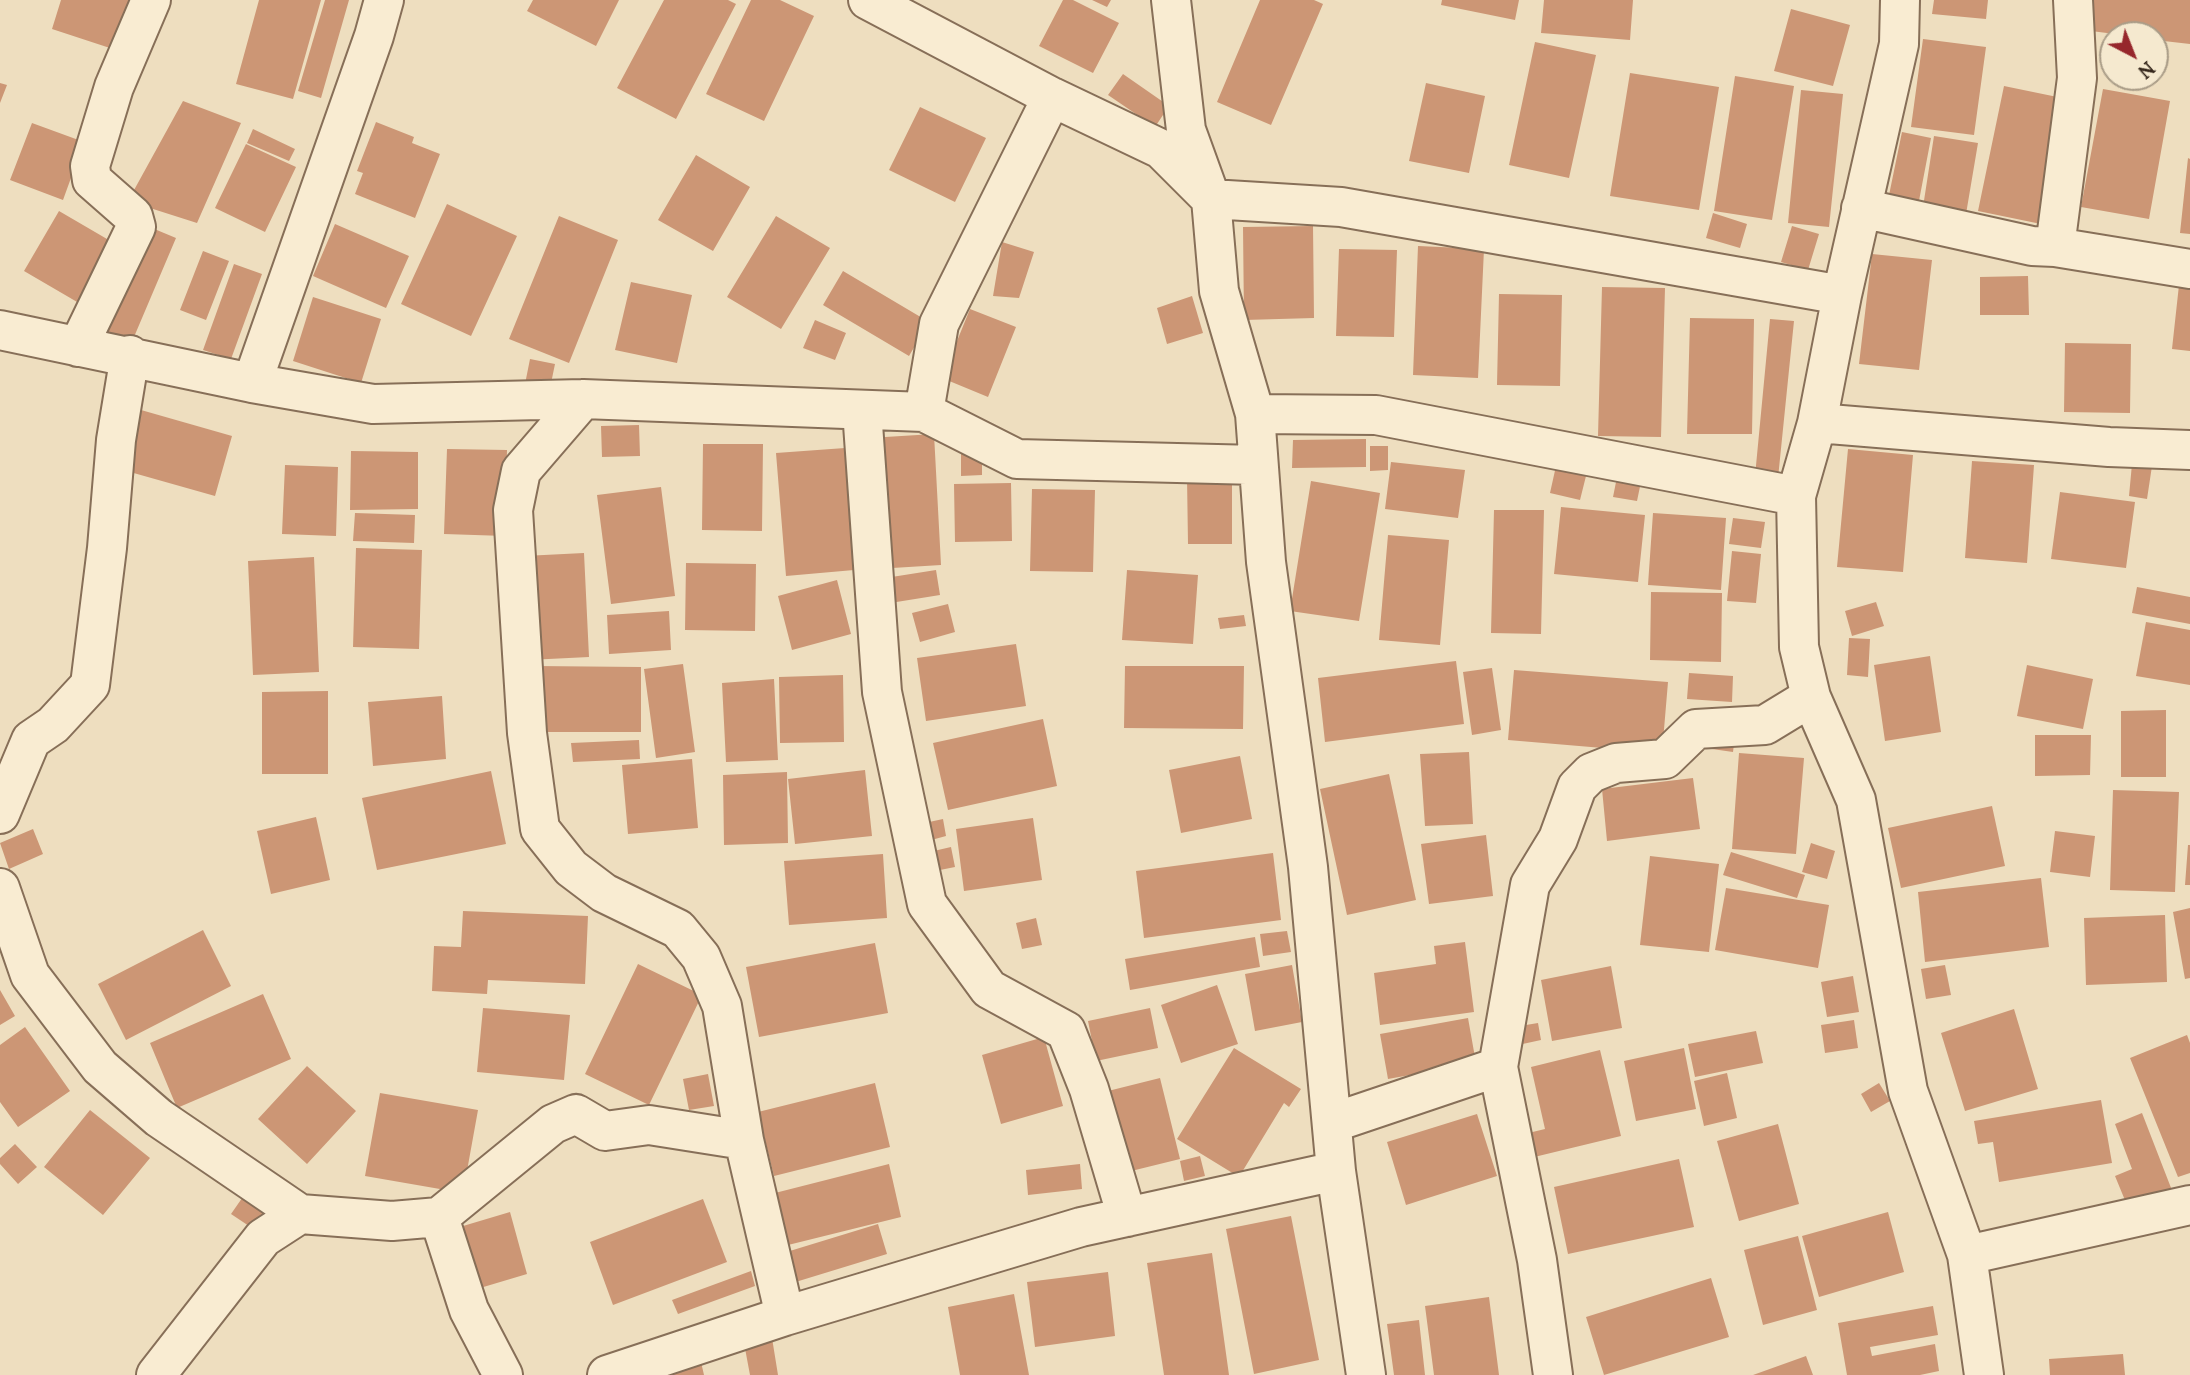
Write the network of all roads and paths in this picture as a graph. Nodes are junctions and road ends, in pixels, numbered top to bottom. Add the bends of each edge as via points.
1 (150, 0) edge
2 (384, 0) edge
3 (868, 0) edge
4 (1171, 0) edge
5 (1900, 0) edge
6 (2073, 0) edge
7 (924, 12) edge
8 (1052, 97) junction
9 (1211, 199) junction
10 (1861, 208) junction
11 (2054, 247) junction
12 (2190, 269) edge
13 (1842, 295) junction
14 (0, 330) edge
15 (78, 347) junction
16 (130, 355) junction
17 (252, 383) junction
18 (583, 399) junction
19 (862, 410) junction
20 (923, 412) junction
21 (1255, 414) junction
22 (1817, 423) junction
23 (2190, 450) edge
24 (1257, 466) junction
25 (1796, 496) junction
26 (1811, 697) junction
27 (0, 814) edge
28 (0, 888) edge
29 (1498, 1067) junction
30 (1332, 1123) junction
31 (744, 1140) junction
32 (1336, 1171) junction
33 (2190, 1205) edge
34 (300, 1214) junction
35 (439, 1217) junction
36 (1127, 1217) junction
37 (1967, 1255) junction
38 (785, 1316) junction
39 (161, 1373) edge
40 (503, 1375) edge
41 (607, 1375) edge
42 (1366, 1375) edge
43 (1553, 1375) edge
44 (1984, 1375) edge

1 - 15 street via 114,87 90,166 92,180 133,216 136,227
2 - 17 street
3 - 7 street
4 - 9 street via 1186,130
5 - 10 street via 1899,44
6 - 11 street via 2077,78
7 - 8 street
8 - 9 street via 1161,149
8 - 20 street via 939,324
9 - 13 street via 1340,207
9 - 21 street via 1219,291
10 - 11 street
10 - 13 street
11 - 12 street
13 - 22 street
14 - 15 street
15 - 16 street
16 - 17 street
16 - 27 street via 116,440 90,685 53,725 31,740
17 - 18 street via 373,404
18 - 19 street
18 - 31 street via 521,471 513,510 527,733 540,829 571,868 604,892 678,929 701,957 722,1006
19 - 20 street
19 - 36 street via 882,692 927,904 989,989 1066,1031 1089,1089
20 - 24 street via 1017,459
21 - 24 street
21 - 25 street via 1376,415
22 - 23 street
22 - 25 street
24 - 30 street via 1308,867
25 - 26 street via 1799,647
26 - 29 street via 1765,725 1696,729 1665,759 1616,763 1591,772 1577,787 1558,839 1530,885
26 - 37 street via 1856,800 1908,1091
28 - 34 street via 30,975 100,1067 159,1118
29 - 30 street
29 - 43 street via 1537,1260
30 - 32 street
31 - 35 street via 649,1125 606,1131 576,1114 553,1124
31 - 38 street
32 - 36 street
32 - 42 street
33 - 37 street
34 - 35 street via 392,1221
34 - 39 street via 263,1237
35 - 40 street via 469,1310
36 - 38 street
37 - 44 street
38 - 41 street

